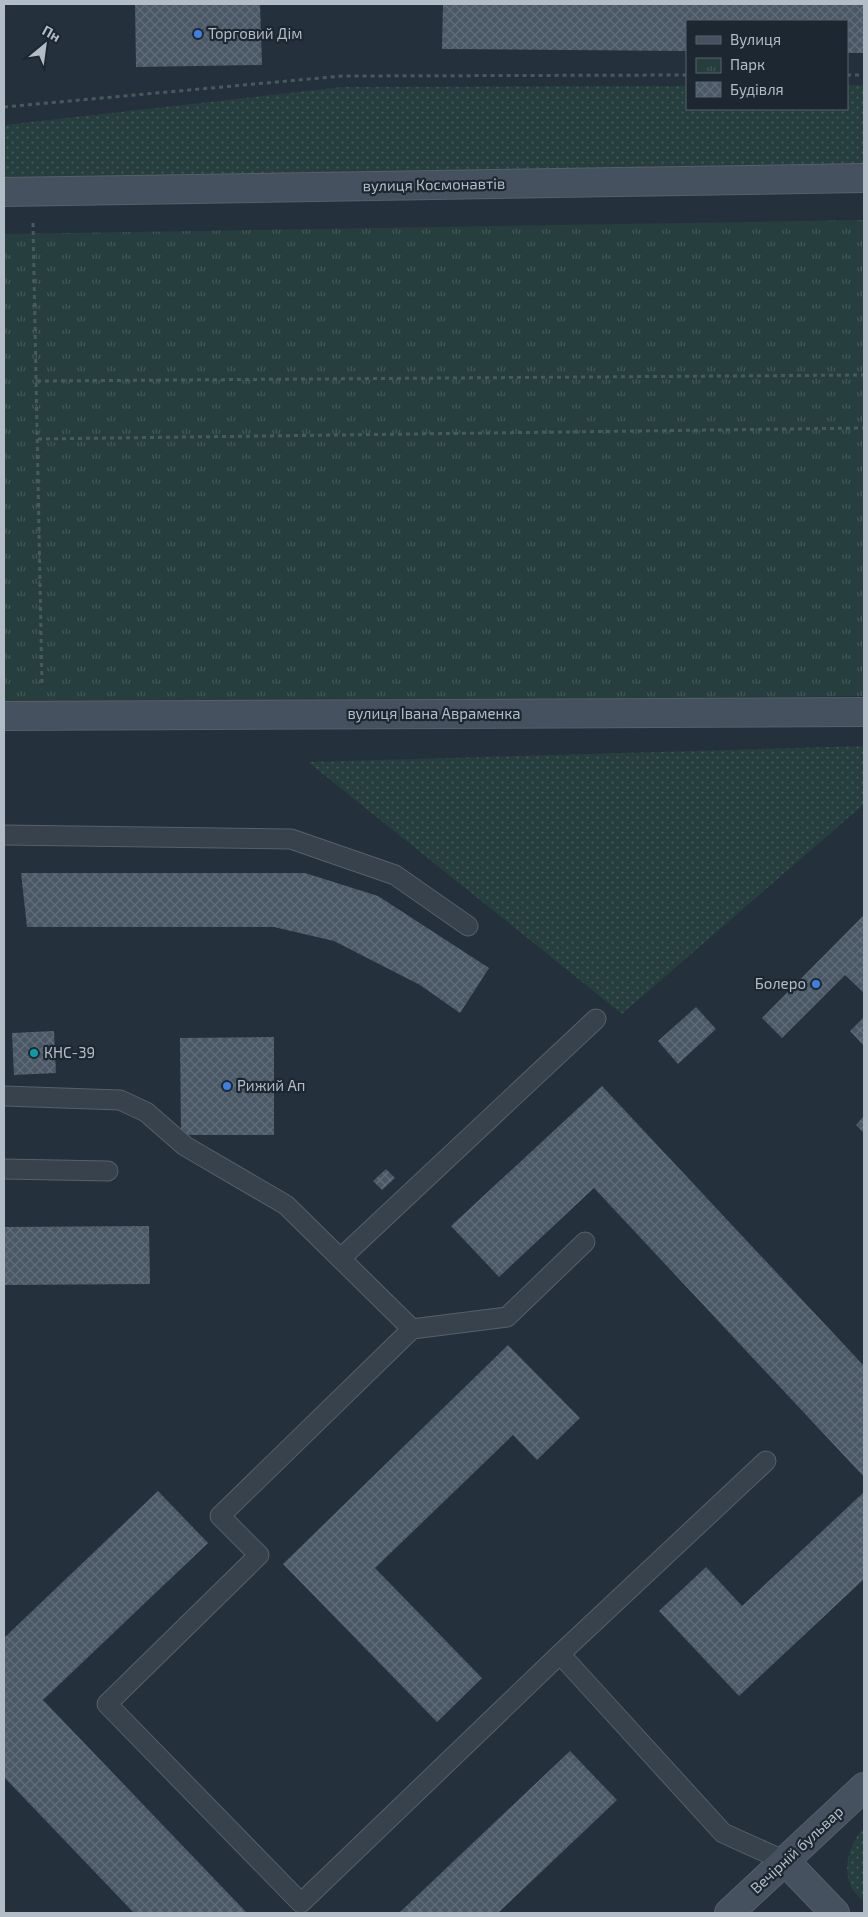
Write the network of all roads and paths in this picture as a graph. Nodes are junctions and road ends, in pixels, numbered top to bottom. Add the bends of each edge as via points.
1 (686, 75) edge
2 (848, 75) edge
3 (864, 75) edge
4 (4, 107) edge
5 (864, 178) edge
6 (4, 192) edge
7 (32, 192) junction
8 (864, 375) edge
9 (37, 381) junction
10 (864, 428) edge
11 (38, 439) junction
12 (864, 712) edge
13 (4, 716) edge
14 (43, 716) junction
15 (4, 835) edge
16 (468, 926) dead end
17 (596, 1019) dead end
18 (4, 1096) edge
19 (4, 1169) edge
20 (108, 1171) dead end
21 (585, 1242) dead end
22 (342, 1258) junction
23 (412, 1329) junction
24 (766, 1461) dead end
25 (560, 1654) junction
26 (864, 1787) edge
27 (785, 1862) junction
28 (729, 1913) edge
29 (835, 1913) edge

1 - 4 path via 342,76
2 - 3 path
5 - 7 street, вулиця Космонавтів
6 - 7 street, вулиця Космонавтів
7 - 9 path
8 - 9 path
9 - 11 path
10 - 11 path
11 - 14 path
12 - 14 street, вулиця Івана Авраменка
13 - 14 street, вулиця Івана Авраменка
15 - 16 lane via 291,839 395,875
17 - 22 lane
18 - 22 lane via 120,1100 146,1112 185,1146 286,1205
19 - 20 lane
21 - 23 lane via 507,1317
22 - 23 lane
23 - 25 lane via 220,1516 260,1555 107,1704 301,1903
24 - 25 lane
25 - 27 lane via 724,1833
26 - 27 street, Вечірній бульвар
27 - 28 street, Вечірній бульвар
27 - 29 street

